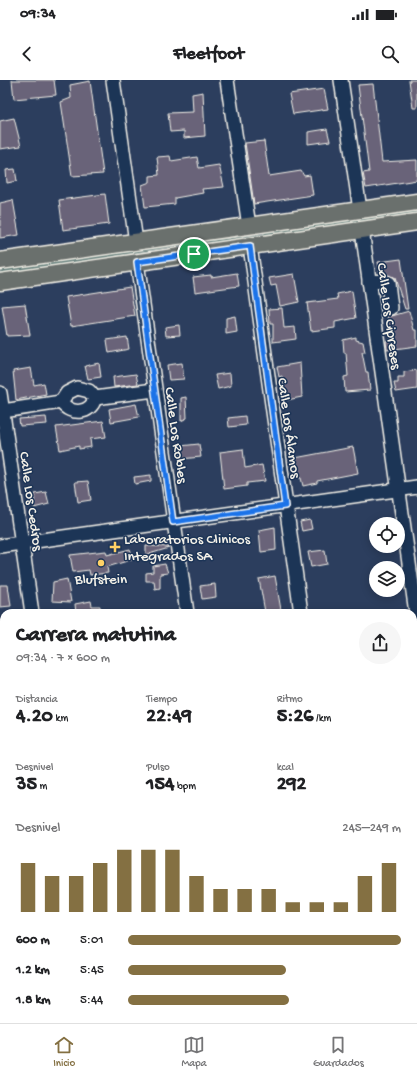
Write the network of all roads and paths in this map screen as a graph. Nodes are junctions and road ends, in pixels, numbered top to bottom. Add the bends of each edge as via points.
1 (113, 80) edge
2 (227, 80) edge
3 (341, 80) edge
4 (417, 202) edge
5 (360, 210) junction
6 (417, 222) edge
7 (249, 226) junction
8 (362, 230) junction
9 (191, 234) junction
10 (136, 242) junction
11 (250, 246) junction
12 (194, 254) junction
13 (0, 261) edge
14 (137, 262) junction
15 (0, 282) edge
16 (369, 282) junction
17 (391, 308) dead end
18 (154, 390) junction
19 (0, 393) edge
20 (96, 398) junction
21 (61, 402) junction
22 (3, 410) junction
23 (5, 455) edge
24 (417, 487) edge
25 (399, 489) junction
26 (285, 506) junction
27 (173, 522) junction
28 (22, 543) junction
29 (0, 546) edge
30 (31, 609) edge
31 (186, 609) edge
32 (300, 609) edge
33 (415, 609) edge

1 - 10 street
2 - 7 street
3 - 5 street
4 - 5 main road
5 - 7 main road
6 - 8 main road
7 - 9 main road
8 - 11 main road
8 - 16 street, Calle Los Cipreses
9 - 10 main road
9 - 12 main road
10 - 13 main road
11 - 12 main road
11 - 26 street, Calle Los Álamos
12 - 14 main road
14 - 15 main road
14 - 18 street, Calle Los Robles
16 - 17 street via 388,283
16 - 25 street, Calle Los Cipreses
18 - 20 street
18 - 27 street, Calle Los Robles
19 - 22 street, Calle Los Cedros
20 - 21 street via 89,391 77,388 67,393
20 - 21 street via 91,406 80,412 69,410
21 - 22 street
22 - 23 street, Calle Los Cedros
23 - 28 street, Calle Los Cedros
24 - 25 street
25 - 26 street
25 - 33 street, Calle Los Cipreses
26 - 27 street
26 - 32 street, Calle Los Álamos
27 - 28 street
27 - 31 street, Calle Los Robles
28 - 29 street
28 - 30 street, Calle Los Cedros

